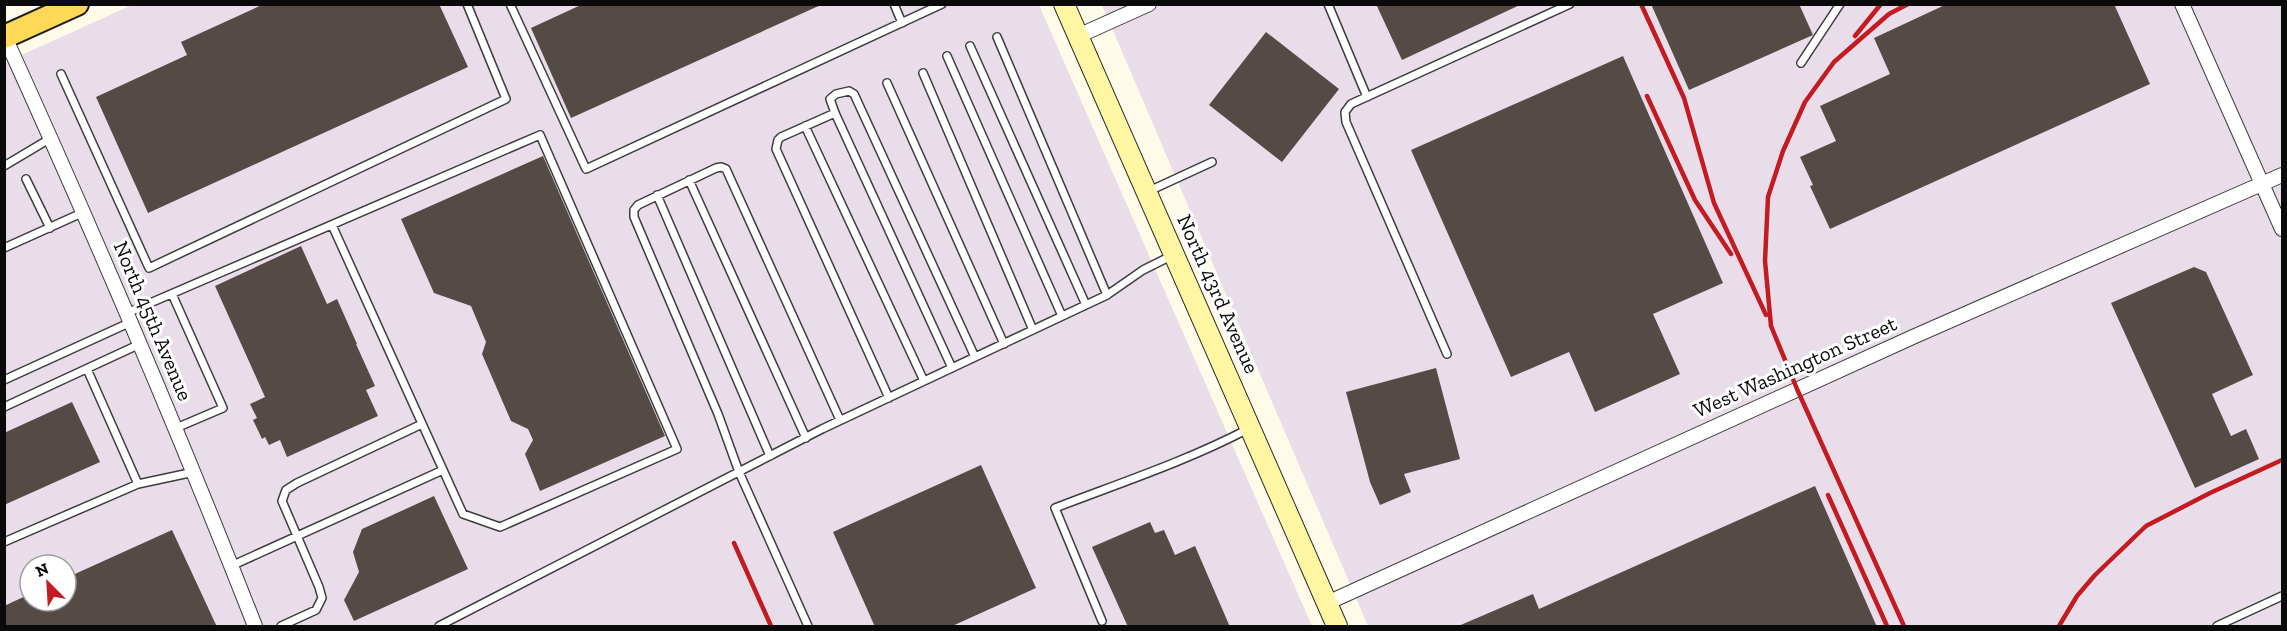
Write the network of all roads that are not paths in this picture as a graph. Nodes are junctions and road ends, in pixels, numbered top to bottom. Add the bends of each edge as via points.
1 (77, 4) edge
2 (467, 4) edge
3 (510, 4) edge
4 (894, 4) edge
5 (942, 4) edge
6 (1064, 4) edge
7 (1149, 4) edge
8 (1328, 4) edge
9 (1569, 4) edge
10 (1840, 4) edge
11 (2182, 4) edge
12 (902, 23) junction
13 (1078, 36) junction
14 (5, 37) edge
15 (997, 37) dead end
16 (970, 46) dead end
17 (947, 56) dead end
18 (1801, 63) dead end
19 (923, 73) dead end
20 (61, 74) dead end
21 (887, 83) dead end
22 (1367, 97) junction
23 (835, 113) junction
24 (805, 126) junction
25 (51, 138) junction
26 (1212, 162) dead end
27 (4, 166) edge
28 (2283, 175) edge
29 (26, 179) dead end
30 (689, 180) junction
31 (2262, 185) junction
32 (1146, 192) junction
33 (657, 195) junction
34 (84, 212) junction
35 (332, 225) junction
36 (50, 228) junction
37 (2283, 230) edge
38 (4, 248) edge
39 (1174, 255) junction
40 (172, 294) junction
41 (1107, 295) junction
42 (1086, 305) junction
43 (1062, 316) junction
44 (129, 317) junction
45 (1033, 330) junction
46 (140, 344) junction
47 (1004, 344) junction
48 (1447, 354) dead end
49 (975, 357) junction
50 (952, 368) junction
51 (87, 369) junction
52 (4, 380) edge
53 (924, 381) junction
54 (889, 398) junction
55 (4, 407) edge
56 (840, 420) junction
57 (422, 424) junction
58 (176, 428) junction
59 (1250, 428) junction
60 (806, 438) junction
61 (770, 456) junction
62 (443, 470) junction
63 (194, 472) junction
64 (739, 472) junction
65 (138, 484) junction
66 (296, 537) junction
67 (4, 542) edge
68 (231, 566) junction
69 (2283, 596) edge
70 (1327, 603) junction
71 (1102, 621) dead end
72 (255, 627) edge
73 (281, 627) edge
74 (439, 627) edge
75 (808, 627) edge
76 (1337, 627) edge
77 (2217, 627) edge

1 - 14 main road
2 - 20 lane via 506,99 149,268
3 - 12 lane via 586,169
4 - 12 lane
5 - 12 lane
6 - 13 main road, North 43rd Avenue
7 - 13 street
8 - 22 lane
9 - 22 lane
10 - 18 lane
11 - 31 street
13 - 32 main road, North 43rd Avenue
14 - 25 street, North 45th Avenue
15 - 41 lane
16 - 42 lane
17 - 43 lane
19 - 45 lane
21 - 47 lane
22 - 48 lane via 1351,104 1345,112 1346,122
23 - 24 lane
23 - 49 lane via 830,99 853,92
23 - 50 lane
24 - 53 lane
24 - 54 lane via 781,137 776,149
25 - 27 lane
25 - 34 street, North 45th Avenue
26 - 32 lane
28 - 31 street, West Washington Street
29 - 36 lane
30 - 33 lane
30 - 56 lane via 721,166 728,172
30 - 60 lane
31 - 37 street
31 - 70 street, West Washington Street via 1915,336
32 - 39 main road, North 43rd Avenue
33 - 61 lane
33 - 64 lane via 638,205 634,217
34 - 36 lane
34 - 44 street, North 45th Avenue
35 - 40 lane
35 - 57 lane
35 - 62 lane via 540,135 677,450 500,527 463,514
36 - 38 lane
39 - 41 lane via 1143,270
39 - 59 main road, North 43rd Avenue
40 - 44 lane
40 - 58 lane via 223,408
41 - 42 lane
42 - 43 lane
43 - 45 lane
44 - 46 street, North 45th Avenue
44 - 52 lane
45 - 47 lane
46 - 51 lane
46 - 58 street, North 45th Avenue
47 - 49 lane
49 - 50 lane
50 - 53 lane
51 - 55 lane
51 - 65 lane
53 - 54 lane
54 - 56 lane
56 - 60 lane
57 - 62 lane
57 - 66 lane via 286,490 282,501
58 - 63 street, North 45th Avenue
59 - 70 main road, North 43rd Avenue
59 - 71 lane via 1056,508
60 - 61 lane
61 - 64 lane
62 - 66 lane
63 - 65 lane
63 - 68 street, North 45th Avenue
64 - 74 lane
64 - 75 lane
65 - 67 lane
66 - 68 lane
66 - 73 lane via 322,598 316,610
68 - 72 street, North 45th Avenue
69 - 77 lane
70 - 76 main road, North 43rd Avenue

